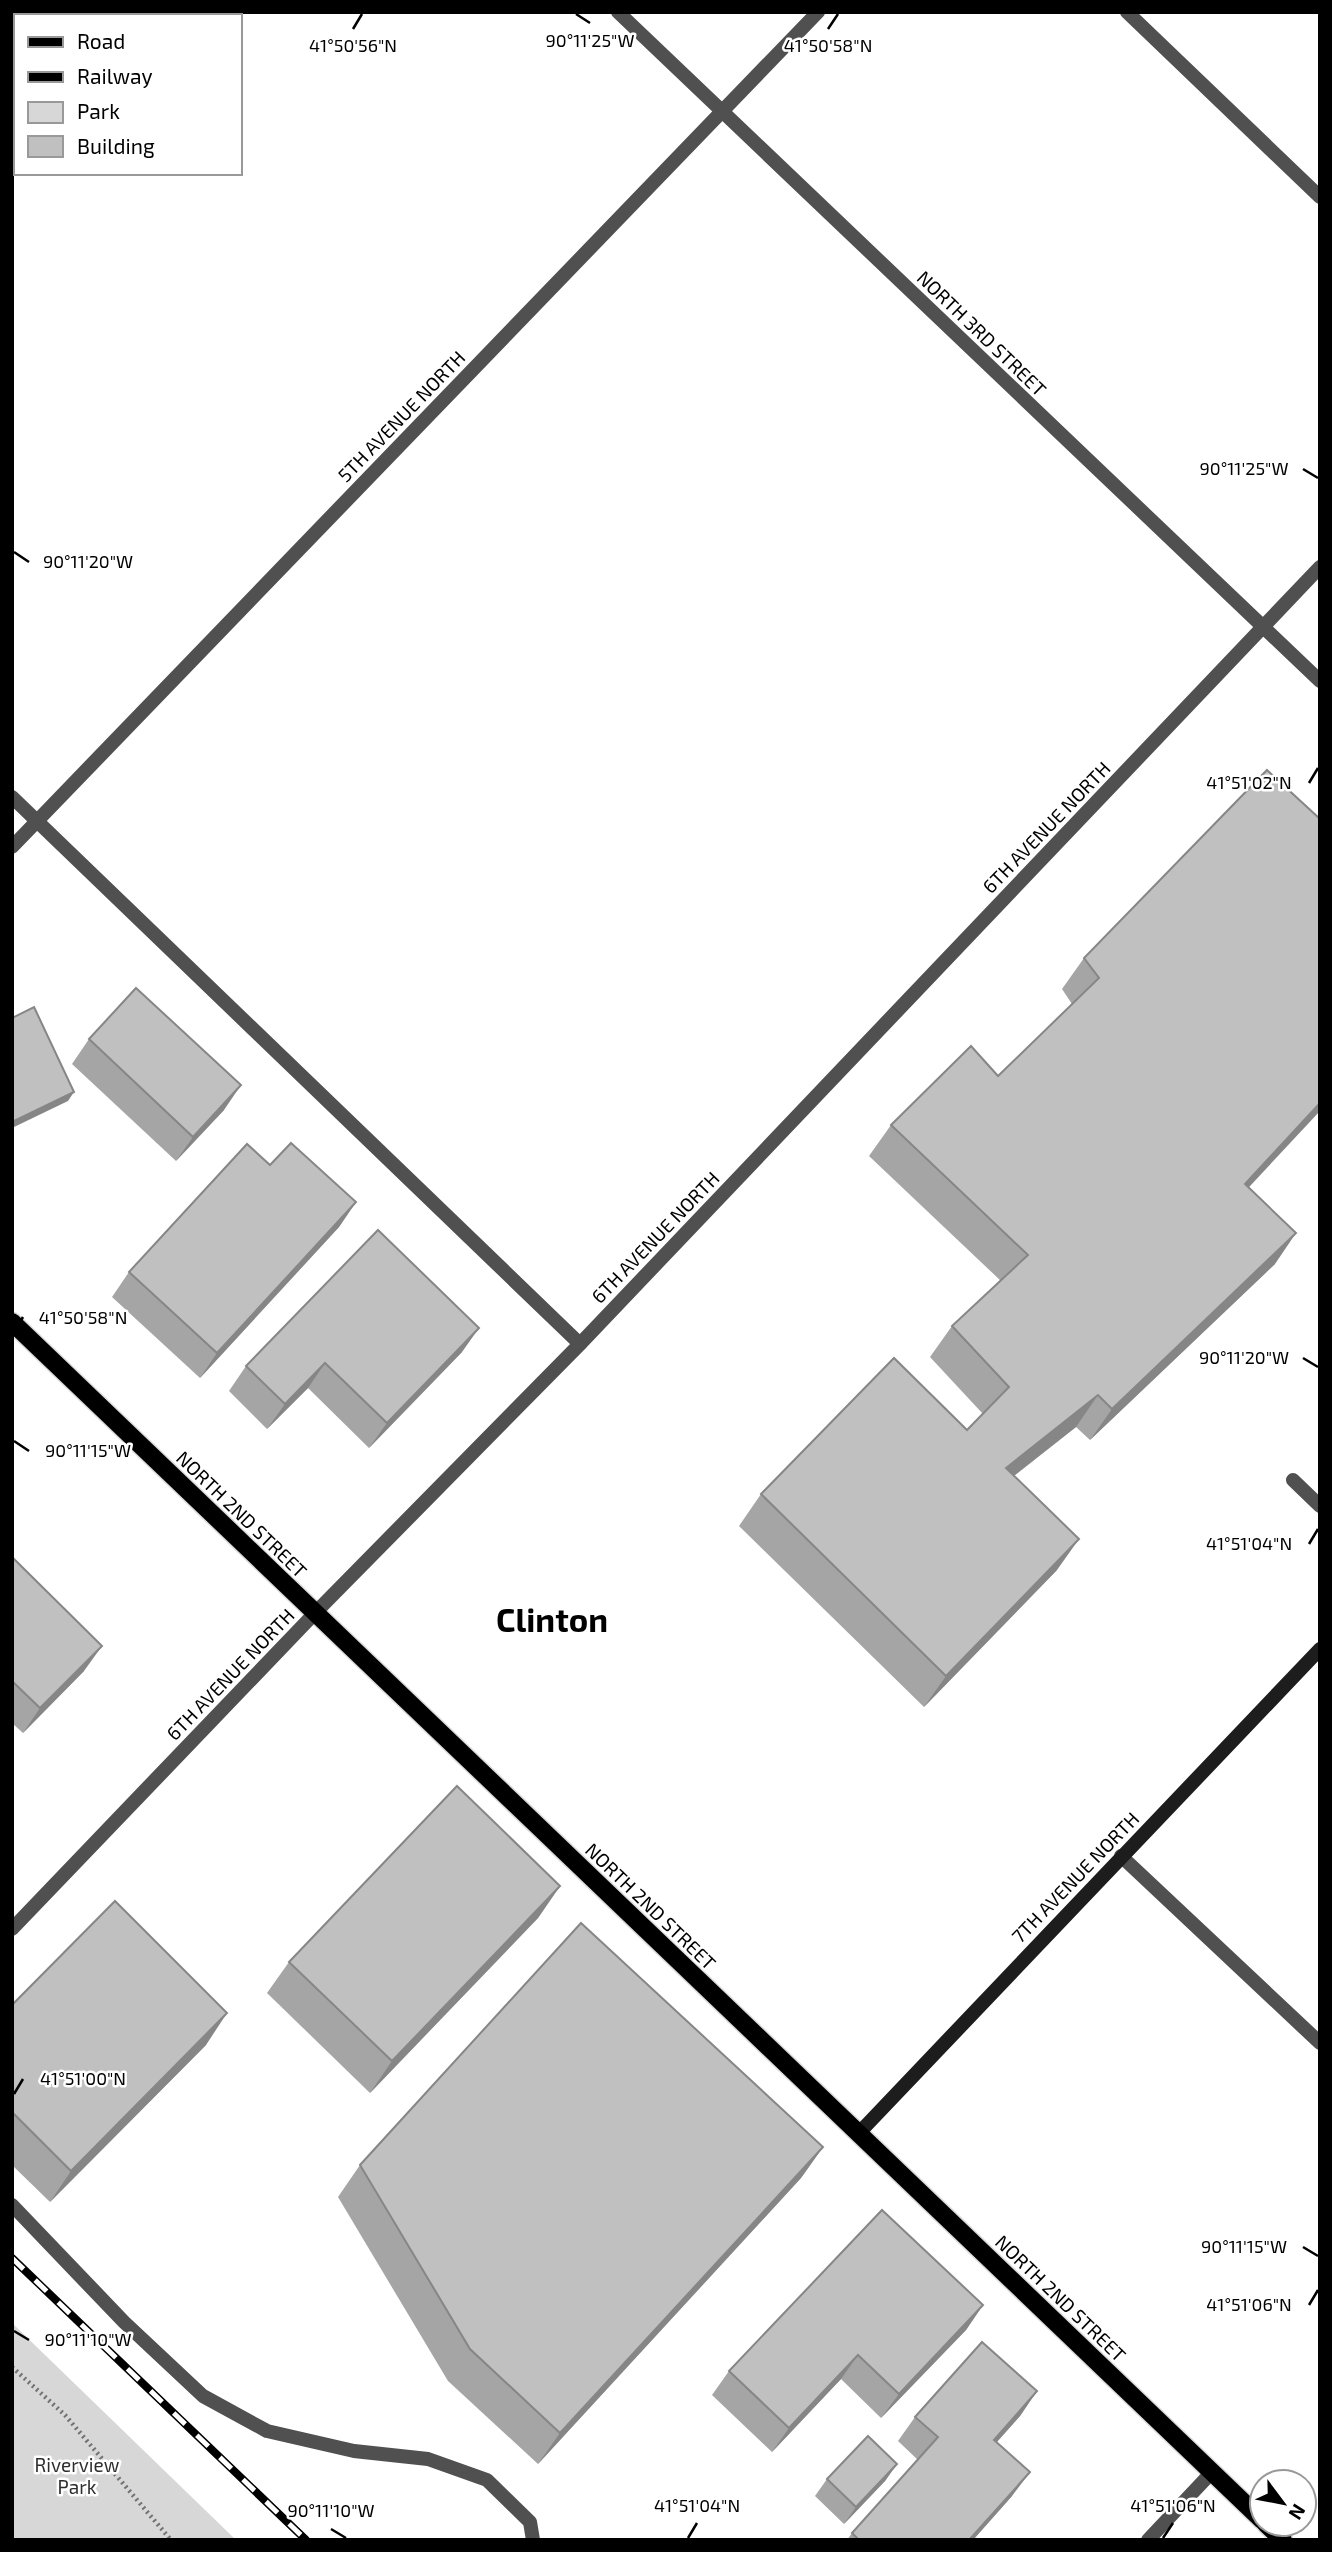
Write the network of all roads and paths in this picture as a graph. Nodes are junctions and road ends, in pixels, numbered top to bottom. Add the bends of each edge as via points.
1 (618, 12) edge
2 (818, 12) edge
3 (1127, 12) edge
4 (722, 111) junction
5 (1320, 197) edge
6 (1320, 567) edge
7 (1263, 627) junction
8 (1320, 681) edge
9 (12, 797) edge
10 (38, 821) junction
11 (12, 847) edge
12 (12, 1322) edge
13 (580, 1344) junction
14 (1293, 1480) dead end
15 (1320, 1506) edge
16 (314, 1614) junction
17 (1320, 1649) edge
18 (1121, 1856) junction
19 (12, 1929) edge
20 (1320, 2043) edge
21 (859, 2133) junction
22 (12, 2205) edge
23 (12, 2367) edge
24 (1212, 2472) junction
25 (1248, 2507) edge
26 (171, 2540) edge
27 (533, 2540) edge
28 (1148, 2540) edge

1 - 4 street, NORTH 3RD STREET
2 - 4 street, 5TH AVENUE NORTH
3 - 5 street
4 - 7 street, NORTH 3RD STREET
4 - 10 street, 5TH AVENUE NORTH
6 - 7 street, 6TH AVENUE NORTH
7 - 8 street, NORTH 3RD STREET
7 - 13 street, 6TH AVENUE NORTH
9 - 10 street
10 - 11 street, 5TH AVENUE NORTH
10 - 13 street
12 - 16 main road, NORTH 2ND STREET
13 - 16 street, 6TH AVENUE NORTH
14 - 15 street
16 - 19 street, 6TH AVENUE NORTH
16 - 21 main road, NORTH 2ND STREET
17 - 18 main road, 7TH AVENUE NORTH
18 - 20 street
18 - 21 main road, 7TH AVENUE NORTH
21 - 24 main road, NORTH 2ND STREET
22 - 27 street via 124,2322 204,2396 267,2431 354,2451 428,2459 487,2480 530,2522
23 - 26 path via 65,2415
24 - 25 main road, NORTH 2ND STREET
24 - 28 street

